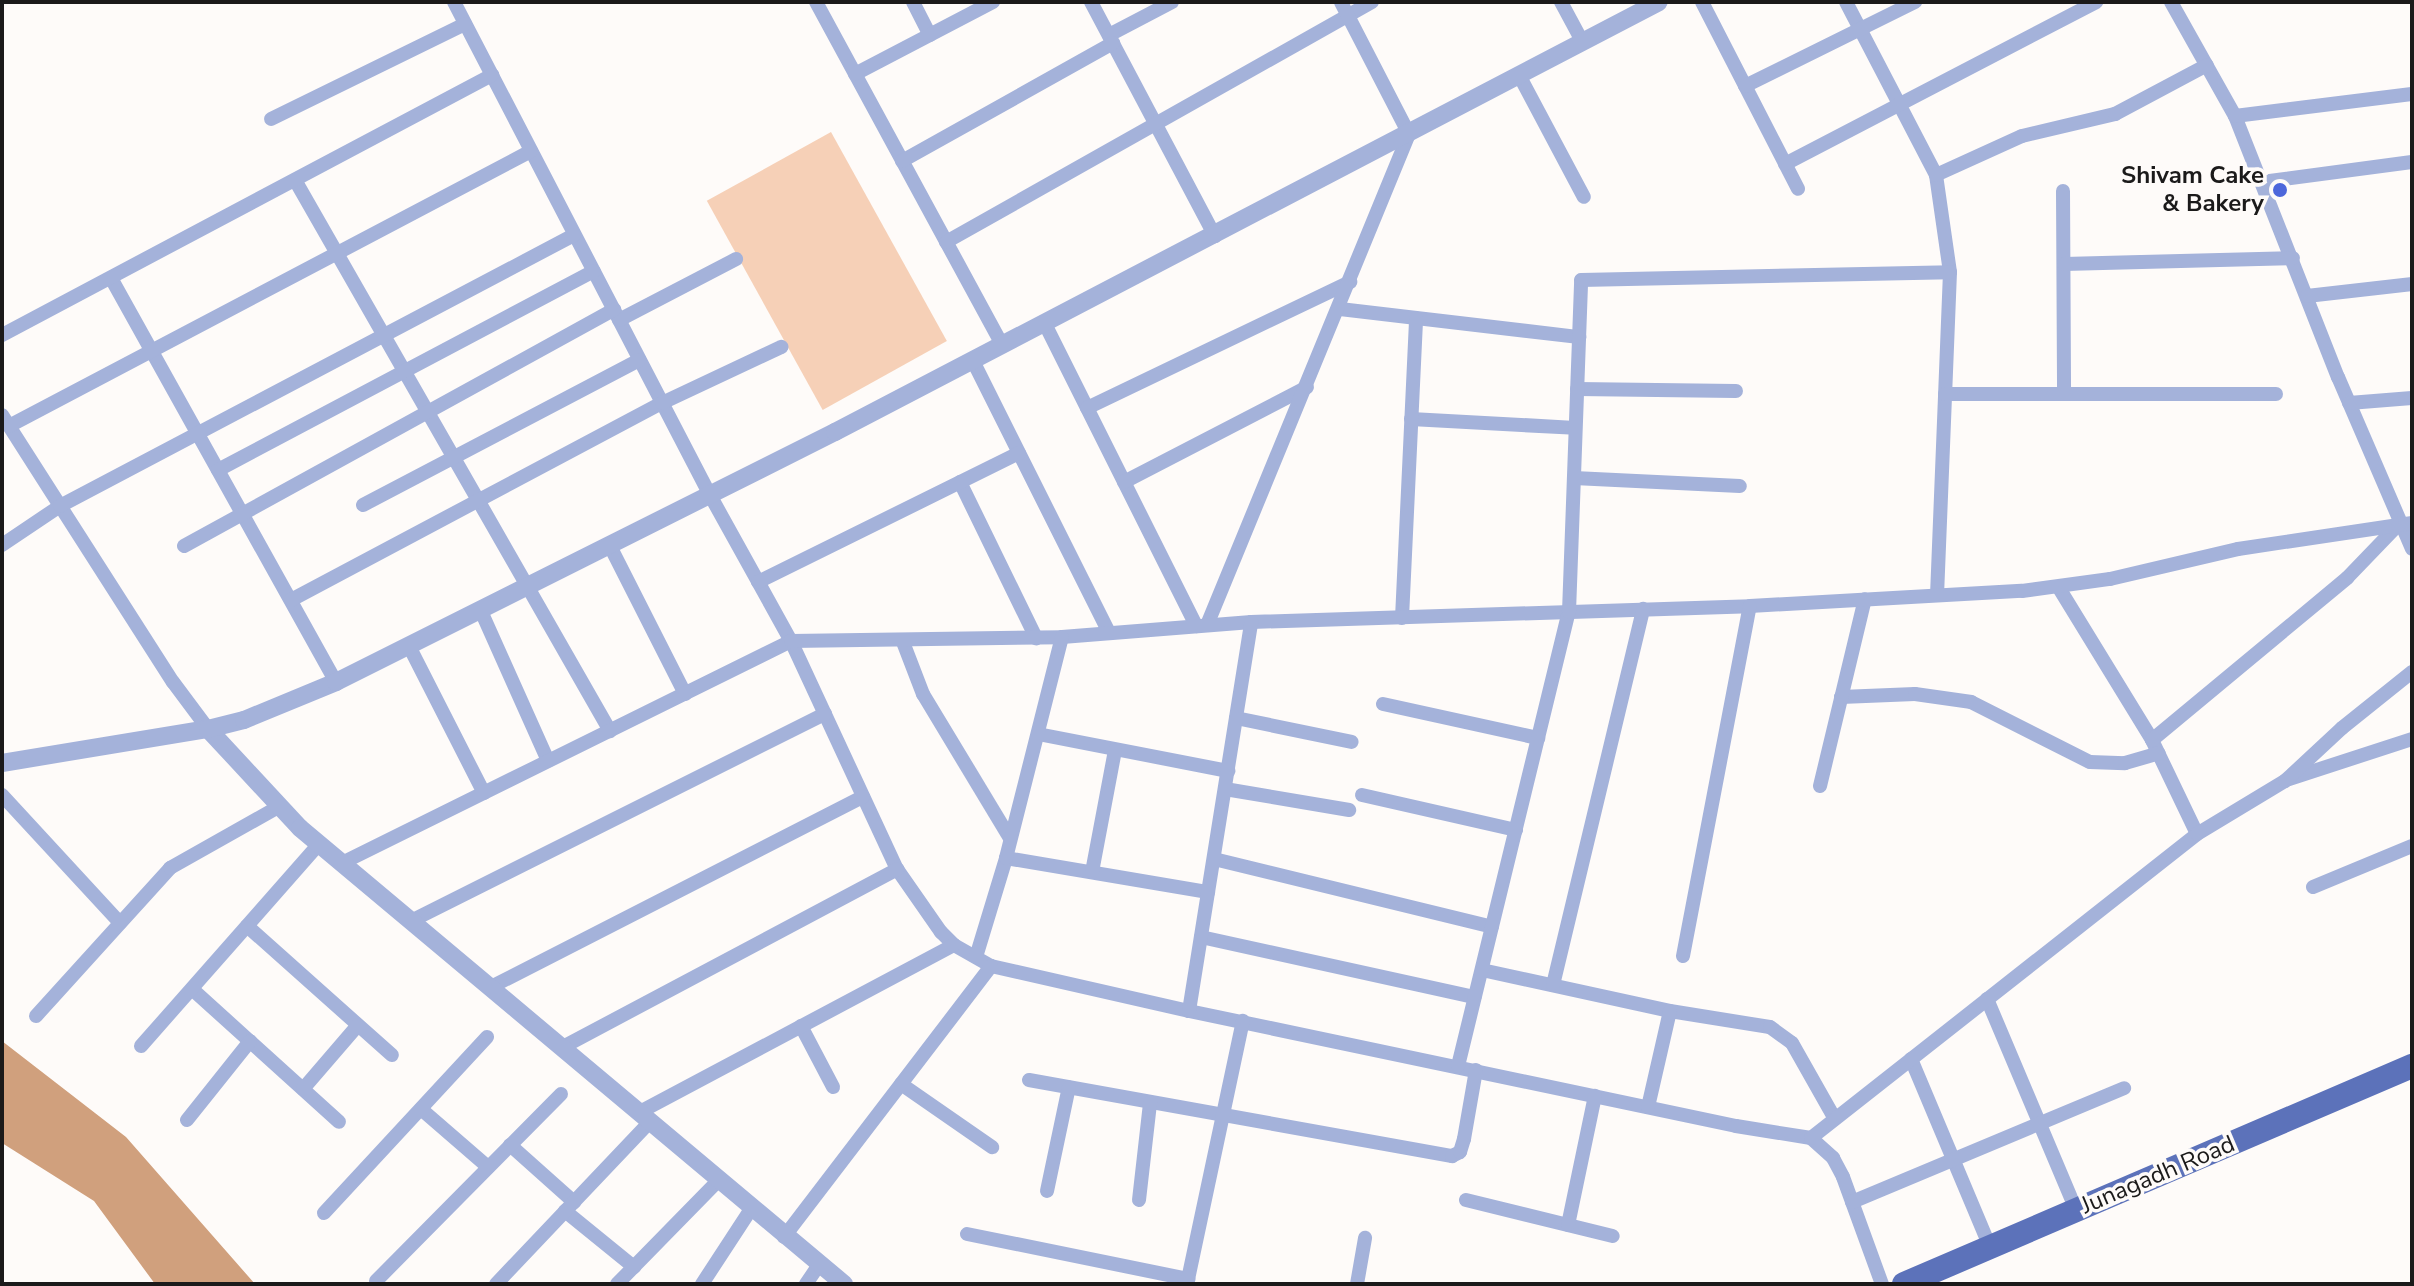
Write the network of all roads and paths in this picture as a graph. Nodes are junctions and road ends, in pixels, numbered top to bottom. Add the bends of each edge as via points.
1 (454, 2) edge
2 (816, 2) edge
3 (913, 2) edge
4 (993, 2) edge
5 (1091, 2) edge
6 (1172, 2) edge
7 (1372, 2) edge
8 (1561, 2) edge
9 (1659, 2) edge
10 (1702, 2) edge
11 (1846, 2) edge
12 (1915, 2) edge
13 (2096, 2) edge
14 (2171, 2) edge
15 (1344, 9) edge
16 (465, 24) junction
17 (1861, 29) junction
18 (930, 35) junction
19 (1111, 39) junction
20 (1582, 41) junction
21 (2207, 65) junction
22 (855, 74) junction
23 (492, 75) junction
24 (1519, 75) junction
25 (1745, 86) junction
26 (2412, 94) edge
27 (1898, 105) junction
28 (2235, 116) junction
29 (271, 119) dead end
30 (1156, 124) junction
31 (1409, 134) junction
32 (531, 151) junction
33 (902, 161) junction
34 (2412, 162) edge
35 (1785, 164) junction
36 (1936, 175) junction
37 (295, 180) junction
38 (2262, 182) junction
39 (1798, 189) dead end
40 (2063, 191) dead end
41 (1584, 197) dead end
42 (574, 235) junction
43 (1215, 236) junction
44 (946, 242) junction
45 (337, 254) junction
46 (2293, 258) junction
47 (736, 259) dead end
48 (2064, 264) junction
49 (594, 271) junction
50 (1950, 272) junction
51 (111, 278) junction
52 (1350, 282) junction
53 (2412, 284) edge
54 (2307, 296) junction
55 (1340, 309) junction
56 (616, 315) junction
57 (1416, 318) junction
58 (1045, 324) junction
59 (2, 335) edge
60 (383, 335) junction
61 (1579, 337) junction
62 (1002, 345) junction
63 (781, 347) dead end
64 (151, 350) junction
65 (639, 360) junction
66 (973, 361) junction
67 (406, 374) junction
68 (1307, 387) junction
69 (1577, 389) junction
70 (1736, 391) dead end
71 (1945, 394) junction
72 (2064, 394) junction
73 (2276, 394) dead end
74 (2412, 398) edge
75 (662, 403) junction
76 (2349, 403) junction
77 (1087, 408) junction
78 (428, 412) junction
79 (1411, 419) junction
80 (4, 420) edge
81 (1575, 428) junction
82 (198, 433) junction
83 (1019, 453) junction
84 (454, 458) junction
85 (218, 470) junction
86 (1574, 478) junction
87 (960, 482) junction
88 (1124, 482) junction
89 (1740, 486) dead end
90 (710, 495) junction
91 (478, 500) junction
92 (363, 505) dead end
93 (60, 506) junction
94 (243, 514) junction
95 (2406, 523) edge
96 (2, 545) edge
97 (184, 546) dead end
98 (610, 546) junction
99 (2412, 549) edge
100 (758, 582) junction
101 (528, 588) junction
102 (2059, 588) junction
103 (1937, 594) junction
104 (1865, 599) junction
105 (291, 600) junction
106 (1750, 606) junction
107 (1643, 609) junction
108 (481, 611) junction
109 (1569, 612) junction
110 (1402, 618) junction
111 (1251, 622) junction
112 (1202, 626) junction
113 (1109, 632) junction
114 (1062, 637) junction
115 (1036, 638) junction
116 (791, 641) junction
117 (903, 642) junction
118 (409, 646) junction
119 (2412, 672) edge
120 (336, 682) junction
121 (685, 694) junction
122 (1841, 697) junction
123 (1383, 704) dead end
124 (825, 714) junction
125 (1236, 718) junction
126 (208, 729) junction
127 (610, 731) junction
128 (1038, 734) junction
129 (1538, 738) junction
130 (2412, 739) edge
131 (1352, 742) dead end
132 (2156, 746) junction
133 (1115, 750) junction
134 (548, 761) junction
135 (2, 763) edge
136 (1228, 771) junction
137 (2285, 781) junction
138 (1820, 786) dead end
139 (1225, 789) junction
140 (484, 793) junction
141 (2, 795) edge
142 (1362, 795) dead end
143 (863, 797) junction
144 (280, 806) junction
145 (1349, 810) dead end
146 (1516, 830) junction
147 (2197, 834) junction
148 (1010, 838) junction
149 (319, 844) junction
150 (2412, 846) edge
151 (1006, 858) junction
152 (1214, 859) junction
153 (342, 863) junction
154 (897, 869) junction
155 (1092, 872) junction
156 (2313, 887) dead end
157 (1208, 892) junction
158 (411, 921) junction
159 (120, 923) junction
160 (247, 926) junction
161 (1492, 927) junction
162 (1201, 937) junction
163 (954, 945) junction
164 (1683, 956) dead end
165 (976, 957) junction
166 (991, 966) junction
167 (1482, 970) junction
168 (1553, 985) junction
169 (489, 988) junction
170 (192, 989) junction
171 (1475, 997) junction
172 (1987, 999) junction
173 (1189, 1011) junction
174 (1670, 1011) junction
175 (36, 1016) dead end
176 (1243, 1021) junction
177 (358, 1025) junction
178 (801, 1026) junction
179 (487, 1037) dead end
180 (250, 1041) junction
181 (141, 1046) dead end
182 (561, 1048) junction
183 (392, 1055) dead end
184 (1911, 1059) junction
185 (1458, 1066) junction
186 (2412, 1066) edge
187 (1476, 1070) junction
188 (1029, 1080) dead end
189 (901, 1084) junction
190 (833, 1087) dead end
191 (1069, 1087) junction
192 (2124, 1088) dead end
193 (303, 1089) junction
194 (561, 1094) dead end
195 (1595, 1096) junction
196 (1150, 1103) junction
197 (1648, 1107) junction
198 (421, 1109) junction
199 (1223, 1116) junction
200 (644, 1118) junction
201 (1835, 1119) junction
202 (187, 1120) dead end
203 (339, 1122) dead end
204 (2040, 1123) junction
205 (1811, 1138) junction
206 (510, 1145) junction
207 (992, 1147) dead end
208 (1953, 1160) junction
209 (488, 1167) junction
210 (718, 1181) junction
211 (1047, 1191) dead end
212 (1139, 1200) dead end
213 (1466, 1200) dead end
214 (1852, 1202) junction
215 (570, 1206) junction
216 (751, 1209) junction
217 (2076, 1210) junction
218 (324, 1213) dead end
219 (1568, 1225) junction
220 (967, 1234) dead end
221 (1613, 1236) dead end
222 (784, 1237) junction
223 (1365, 1238) dead end
224 (1990, 1247) junction
225 (818, 1266) junction
226 (634, 1267) junction
227 (376, 1281) dead end
228 (1188, 1282) edge
229 (496, 1284) edge
230 (617, 1284) edge
231 (702, 1284) edge
232 (806, 1284) edge
233 (844, 1284) edge
234 (1357, 1284) edge
235 (1882, 1284) edge
236 (1904, 1284) edge

1 - 16 street
2 - 22 street
3 - 18 street
4 - 18 street
5 - 19 street
6 - 19 street
7 - 15 street
8 - 20 street
9 - 20 street
10 - 25 street
11 - 17 street
12 - 17 street
13 - 27 street
14 - 21 street
15 - 30 street
15 - 31 street
16 - 23 street
16 - 29 street
17 - 25 street
17 - 27 street
18 - 22 street
19 - 30 street
19 - 33 street
20 - 24 street
21 - 28 street
21 - 36 street via 2115,114 2022,136
22 - 33 street
23 - 32 street
23 - 37 street
24 - 31 street
24 - 41 street
25 - 35 street
26 - 28 street
27 - 35 street
27 - 36 street
28 - 38 street
30 - 43 street
30 - 44 street
31 - 43 street
31 - 52 street
32 - 42 street
32 - 45 street
33 - 44 street
34 - 38 street
35 - 39 street
36 - 50 street
37 - 45 street
37 - 51 street
38 - 46 street
40 - 48 street
42 - 49 street
42 - 60 street
43 - 58 street
44 - 62 street
45 - 60 street
45 - 64 street
46 - 48 street
46 - 54 street
47 - 56 street
48 - 72 street
49 - 56 street
49 - 67 street
50 - 61 street via 1581,280
50 - 71 street
51 - 59 street
51 - 64 street
52 - 55 street
52 - 77 street
53 - 54 street
54 - 76 street
55 - 57 street
55 - 68 street
56 - 65 street
56 - 78 street
57 - 61 street
57 - 79 street
58 - 62 street
58 - 77 street
60 - 67 street
60 - 82 street
61 - 69 street
62 - 66 street
63 - 75 street
64 - 80 street
64 - 82 street
65 - 75 street
65 - 84 street
66 - 83 street
66 - 90 street
67 - 78 street
67 - 85 street
68 - 88 street
68 - 112 street
69 - 70 street
69 - 81 street
71 - 72 street
71 - 103 street
72 - 73 street
74 - 76 street
75 - 90 street
75 - 91 street
76 - 95 street
77 - 88 street
78 - 84 street
78 - 94 street
79 - 81 street
79 - 110 street
80 - 93 street
81 - 86 street
82 - 85 street
82 - 93 street
83 - 87 street
83 - 113 street
84 - 91 street
84 - 92 street
85 - 94 street
86 - 89 street
86 - 109 street
87 - 100 street
87 - 115 street
88 - 112 street
90 - 98 street
90 - 100 street
91 - 101 street
91 - 105 street
93 - 96 street
93 - 126 street
94 - 97 street
94 - 105 street
95 - 99 street
95 - 102 street via 2215,553
95 - 132 street
98 - 101 street
98 - 121 street
100 - 116 street
101 - 108 street
101 - 127 street
102 - 103 street
102 - 132 street
103 - 104 street
104 - 106 street
104 - 122 street
105 - 120 street
106 - 107 street
106 - 164 street
107 - 109 street
107 - 168 street
108 - 118 street
108 - 134 street
109 - 110 street
109 - 129 street
110 - 111 street
111 - 112 street
111 - 125 street
112 - 113 street
113 - 114 street
114 - 115 street
114 - 128 street
115 - 117 street
116 - 117 street
116 - 121 street
116 - 124 street
117 - 148 street via 923,694
118 - 120 street
118 - 140 street
119 - 137 street
120 - 126 street
121 - 127 street
122 - 132 street via 1915,694 1971,702 2090,762 2125,763
122 - 138 street
123 - 129 street
124 - 143 street
124 - 158 street
125 - 131 street
125 - 136 street
126 - 135 street
126 - 144 street
127 - 134 street
128 - 133 street
128 - 148 street
129 - 146 street
130 - 137 street
132 - 147 street
133 - 136 street
133 - 155 street
134 - 140 street
136 - 139 street
137 - 147 street
139 - 145 street
139 - 152 street
140 - 153 street
141 - 159 street
142 - 146 street
143 - 154 street
143 - 169 street
144 - 149 street
144 - 159 street via 170,868
146 - 161 street
147 - 172 street
148 - 151 street
149 - 153 street
149 - 160 street
150 - 156 street
151 - 155 street
151 - 165 street
152 - 157 street
152 - 161 street
153 - 158 street
154 - 163 street
154 - 182 street
155 - 157 street
157 - 162 street
158 - 169 street
159 - 175 street
160 - 170 street
160 - 177 street
161 - 167 street
162 - 171 street
162 - 173 street
163 - 165 street
163 - 178 street
165 - 166 street
166 - 173 street
166 - 189 street
167 - 168 street
167 - 171 street
168 - 174 street
169 - 182 street
170 - 180 street
170 - 181 street
171 - 185 street
172 - 184 street
172 - 204 street
173 - 176 street
174 - 197 street
174 - 201 street via 1782,1033
176 - 185 street
176 - 199 street
177 - 183 street
177 - 193 street
178 - 190 street
178 - 200 street
179 - 198 street
180 - 193 street
180 - 202 street
182 - 200 street
184 - 201 street
184 - 208 street
185 - 187 street
186 - 217 main road, Junagadh Road
187 - 195 street
187 - 199 street via 1464,1139 1460,1152 1452,1156
188 - 191 street
189 - 207 street
189 - 222 street
191 - 196 street
191 - 211 street
192 - 204 street
193 - 203 street
194 - 206 street
195 - 197 street
195 - 219 street
196 - 199 street
196 - 212 street
197 - 205 street
198 - 209 street
198 - 218 street
199 - 228 street
200 - 210 street
200 - 215 street
201 - 205 street
204 - 208 street
204 - 217 street
205 - 214 street via 1833,1158
206 - 209 street
206 - 215 street
208 - 214 street
208 - 224 street
209 - 227 street
210 - 216 street
210 - 226 street
213 - 219 street
214 - 235 street
215 - 226 street
215 - 229 street
216 - 222 street
216 - 231 street
217 - 224 main road, Junagadh Road
219 - 221 street
220 - 228 street
222 - 225 street
223 - 234 street
224 - 236 main road, Junagadh Road
225 - 232 street
225 - 233 street
226 - 230 street

